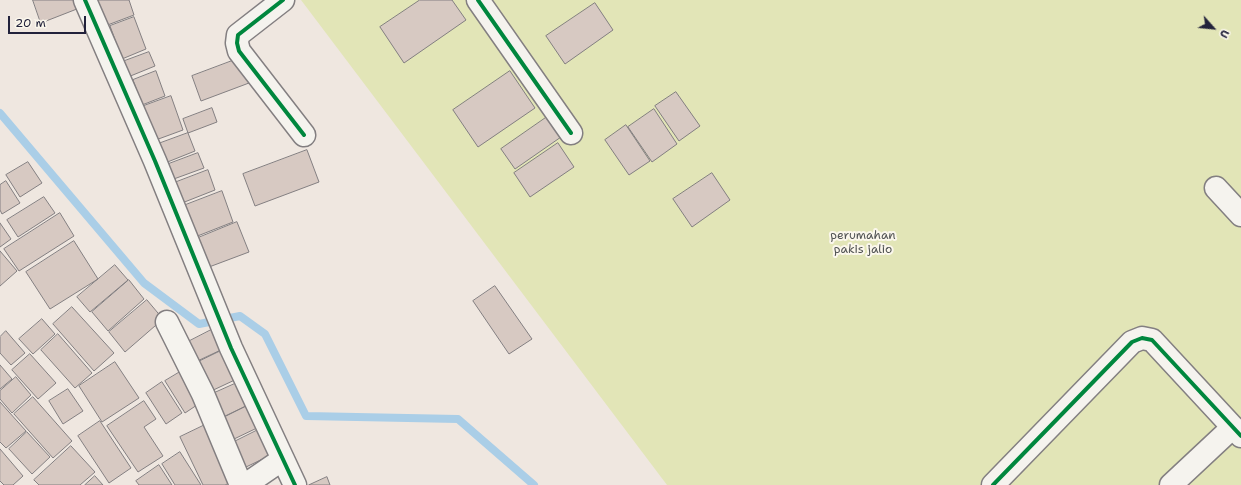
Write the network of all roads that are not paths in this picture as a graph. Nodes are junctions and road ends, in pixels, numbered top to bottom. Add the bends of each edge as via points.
1 (85, 0) edge
2 (283, 0) edge
3 (478, 0) edge
4 (571, 133) dead end
5 (304, 134) dead end
6 (1216, 188) dead end
7 (1241, 215) edge
8 (167, 322) dead end
9 (1237, 431) edge
10 (283, 459) junction
11 (241, 485) edge
12 (245, 485) edge
13 (295, 485) edge
14 (993, 485) edge
15 (1171, 485) edge

1 - 10 street via 155,161 231,348
2 - 5 street via 238,35 237,43 240,51
3 - 4 street
6 - 7 street
8 - 11 street via 203,394
9 - 14 street via 1152,340 1142,338 1132,342
9 - 15 street
10 - 12 street
10 - 13 street

